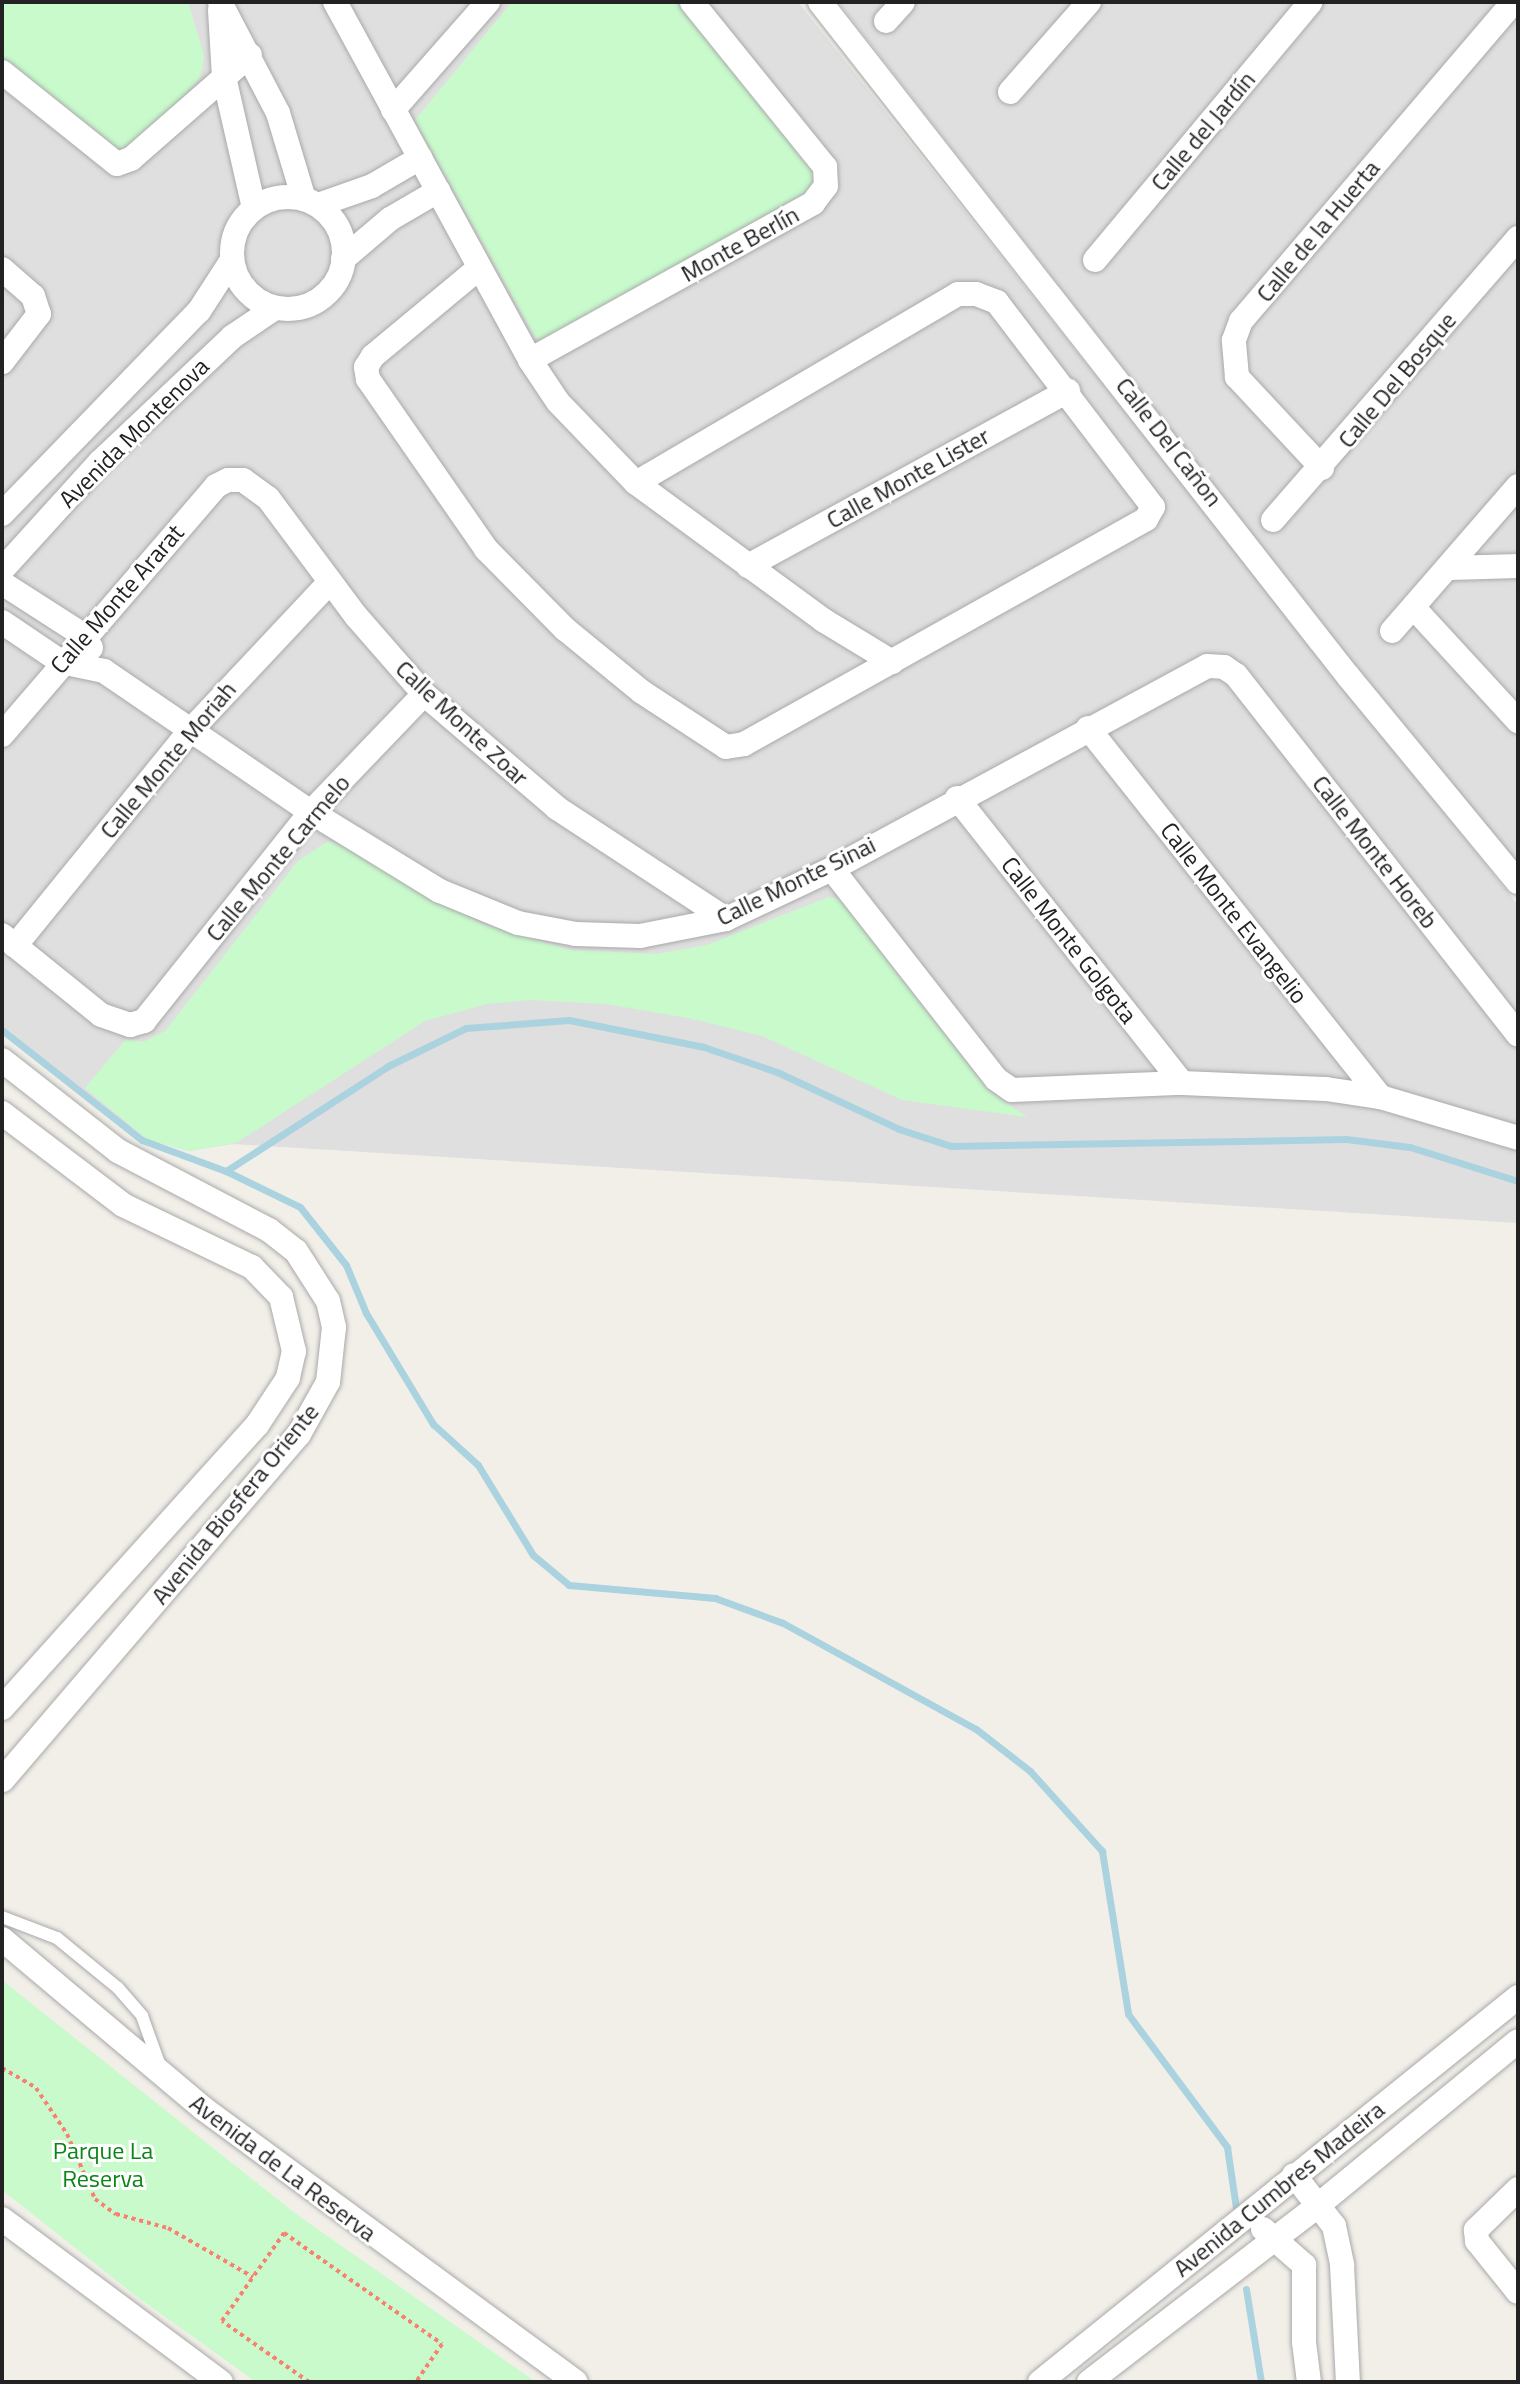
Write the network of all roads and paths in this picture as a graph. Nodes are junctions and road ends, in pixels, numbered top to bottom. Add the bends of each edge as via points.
1 (335, 2) edge
2 (488, 2) edge
3 (692, 2) edge
4 (820, 2) edge
5 (903, 2) edge
6 (1089, 2) edge
7 (1311, 2) edge
8 (1513, 2) edge
9 (220, 3) edge
10 (886, 21) dead end
11 (250, 55) junction
12 (2, 72) edge
13 (224, 77) junction
14 (1010, 92) dead end
15 (393, 110) junction
16 (420, 158) junction
17 (438, 191) junction
18 (311, 202) junction
19 (254, 208) junction
20 (1518, 238) edge
21 (343, 259) junction
22 (232, 260) junction
23 (1095, 260) dead end
24 (479, 268) junction
25 (2, 269) edge
26 (275, 308) junction
27 (530, 360) junction
28 (2, 362) edge
29 (1068, 391) junction
30 (1322, 468) junction
31 (243, 480) joint
32 (636, 483) junction
33 (1518, 486) edge
34 (2, 514) edge
35 (1273, 520) dead end
36 (748, 566) junction
37 (1518, 566) edge
38 (1450, 568) junction
39 (2, 570) edge
40 (330, 582) junction
41 (2, 583) edge
42 (1414, 608) junction
43 (2, 622) edge
44 (1392, 631) dead end
45 (83, 635) junction
46 (61, 662) junction
47 (892, 662) junction
48 (1231, 670) joint
49 (104, 671) junction
50 (424, 694) junction
51 (1518, 721) edge
52 (1088, 728) junction
53 (190, 731) junction
54 (2, 735) edge
55 (957, 798) junction
56 (311, 812) junction
57 (832, 869) junction
58 (1518, 882) edge
59 (726, 919) junction
60 (9, 940) edge
61 (1518, 1035) edge
62 (2, 1060) edge
63 (1182, 1083) junction
64 (1380, 1097) junction
65 (2, 1113) edge
66 (1518, 1138) edge
67 (2, 1708) edge
68 (2, 1780) edge
69 (2, 1917) edge
70 (2, 1939) edge
71 (1518, 1997) edge
72 (1518, 2041) edge
73 (2, 2068) edge
74 (163, 2076) junction
75 (1294, 2175) junction
76 (1518, 2189) edge
77 (1316, 2207) junction
78 (1248, 2213) junction
79 (2, 2219) edge
80 (1272, 2238) junction
81 (253, 2277) junction
82 (1518, 2292) edge
83 (1306, 2319) junction
84 (1343, 2321) junction
85 (221, 2382) edge
86 (309, 2382) edge
87 (416, 2382) edge
88 (576, 2382) edge
89 (1040, 2382) edge
90 (1089, 2382) edge
91 (1309, 2382) edge
92 (1348, 2382) edge

1 - 15 street
2 - 15 street
3 - 27 street, Monte Berlín via 825,167 826,186 813,203
4 - 58 street, Calle Del Cañon via 1348,676
5 - 10 street
6 - 14 street
7 - 23 street, Calle del Jardín
8 - 30 street, Calle de la Huerta via 1237,330 1237,377
9 - 11 street
9 - 13 street
11 - 13 street
11 - 18 street
12 - 13 street via 117,164 131,159
13 - 19 street
15 - 16 street
16 - 17 street
16 - 18 street via 372,186
17 - 21 street via 390,219
17 - 24 street
18 - 19 street via 287,196
18 - 21 street via 339,229
19 - 22 street via 237,231
20 - 30 street, Calle Del Bosque
21 - 26 street via 340,274 320,299 306,306
22 - 26 street via 246,290
22 - 34 street, Avenida Montenova via 199,311
24 - 27 street
24 - 47 street via 373,356 366,367 368,379 486,549 565,629 642,692 726,747 744,744
25 - 28 street via 37,302 37,321
26 - 39 street, Avenida Montenova via 232,337 100,462
27 - 32 street via 558,402
29 - 32 street via 997,302 958,294
29 - 36 street, Calle Monte Lister
29 - 47 street via 1153,507 1146,519
30 - 35 street, Calle Del Bosque
31 - 40 street, Calle Monte Zoar via 268,498
31 - 45 street, Calle Monte Ararat via 216,486
32 - 36 street
33 - 38 street
36 - 47 street
37 - 38 street
38 - 42 street
40 - 50 street, Calle Monte Zoar
40 - 53 street, Calle Monte Moriah
41 - 45 street
42 - 44 street
42 - 51 street
43 - 46 street
45 - 46 street, Calle Monte Ararat
45 - 49 street
46 - 49 street
46 - 54 street, Calle Monte Ararat
48 - 52 street, Calle Monte Sinai via 1207,666
48 - 61 street, Calle Monte Horeb
49 - 53 street, Calle Monte Sinai
50 - 56 street, Calle Monte Carmelo
50 - 59 street, Calle Monte Zoar via 557,808
52 - 55 street, Calle Monte Sinai
52 - 64 street, Calle Monte Evangelio
53 - 56 street, Calle Monte Sinai
53 - 60 street, Calle Monte Moriah
55 - 57 street, Calle Monte Sinai
55 - 63 street, Calle Monte Golgota
56 - 59 street, Calle Monte Sinai via 440,891 518,923 576,934 640,936
56 - 60 street, Calle Monte Carmelo via 152,1013 137,1024 101,1015
57 - 59 street, Calle Monte Sinai
57 - 63 street via 996,1079 1012,1090
62 - 68 street, Avenida Biosfera Oriente via 118,1151 269,1230 296,1251 328,1301 334,1327 328,1382 299,1434
63 - 64 street
64 - 66 street
65 - 67 street, Avenida Biosfera Oriente via 123,1205 252,1267 281,1297 294,1351 288,1378 257,1425
69 - 74 lane via 57,1938 118,1988 142,2016
70 - 74 street, Avenida de La Reserva
71 - 75 street, Avenida Cumbres Madeira
72 - 77 street, Avenida Cumbres Madeira
73 - 81 path via 36,2088 67,2134 95,2199 116,2214 168,2228
74 - 88 street, Avenida de La Reserva via 434,2282
75 - 77 street
75 - 78 street, Avenida Cumbres Madeira
76 - 82 street via 1476,2230 1477,2241
77 - 80 street, Avenida Cumbres Madeira
77 - 84 street via 1334,2226 1342,2265
78 - 80 street
78 - 89 street, Avenida Cumbres Madeira
79 - 85 street
80 - 83 street via 1304,2265
80 - 90 street, Avenida Cumbres Madeira
81 - 86 path via 222,2321
81 - 87 path via 284,2233 442,2344
83 - 84 street
83 - 91 street
84 - 92 street

